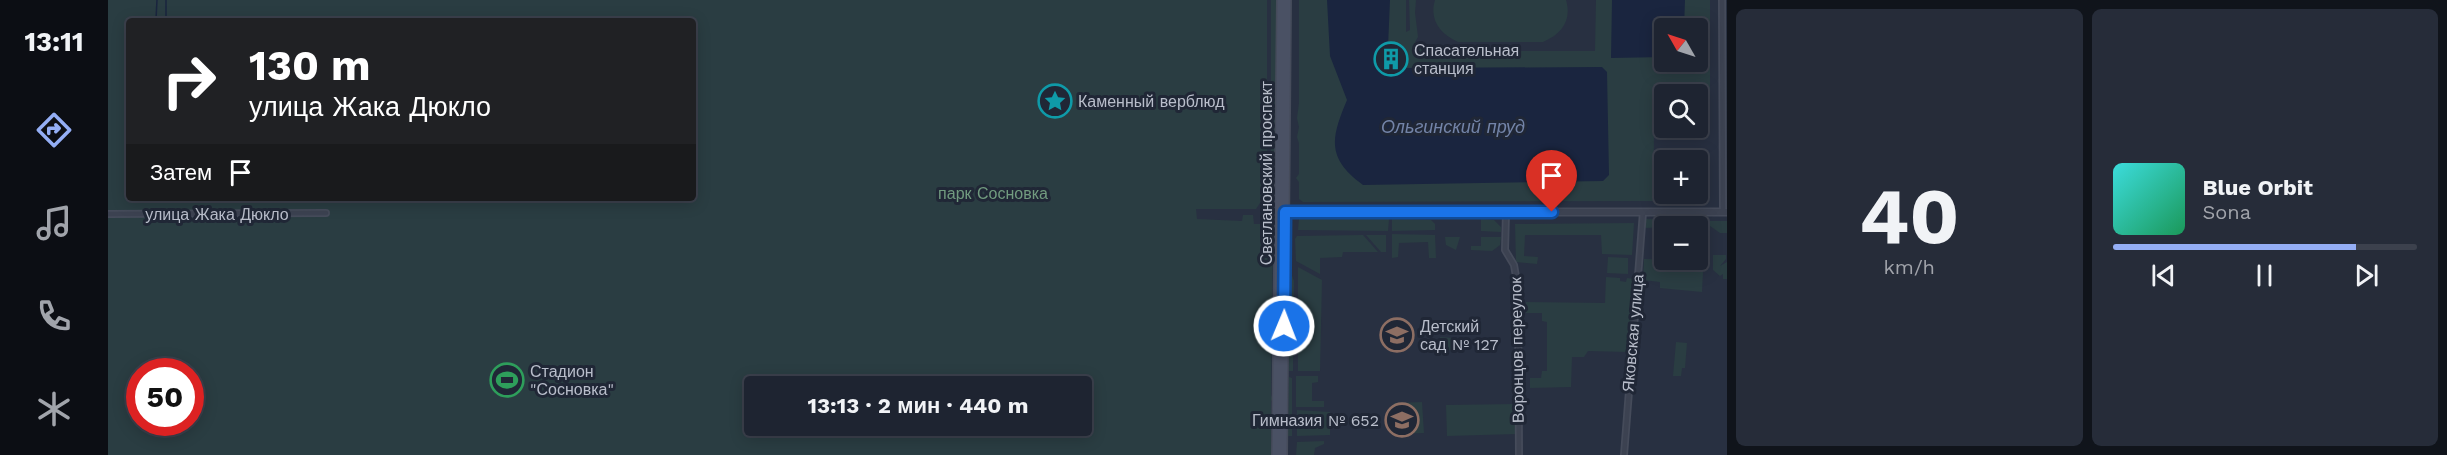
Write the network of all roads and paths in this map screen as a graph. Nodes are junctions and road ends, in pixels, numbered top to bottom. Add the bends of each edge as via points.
1 (1281, 0) edge
2 (1287, 0) edge
3 (1722, 0) edge
4 (1283, 212) junction
5 (1506, 212) junction
6 (1643, 212) junction
7 (1725, 212) edge
8 (326, 213) dead end
9 (108, 214) edge
10 (1276, 455) edge
11 (1283, 455) edge
12 (1519, 455) edge
13 (1624, 455) edge

1 - 4 main road, Светлановский проспект
2 - 4 main road, Светлановский проспект
3 - 7 street
4 - 5 street
4 - 10 main road, Светлановский проспект
4 - 11 main road, Светлановский проспект
5 - 6 street
5 - 12 street, Воронцов переулок via 1505,250 1514,265 1518,288
6 - 7 street
6 - 13 street, Яковская улица
8 - 9 street, улица Жака Дюкло

